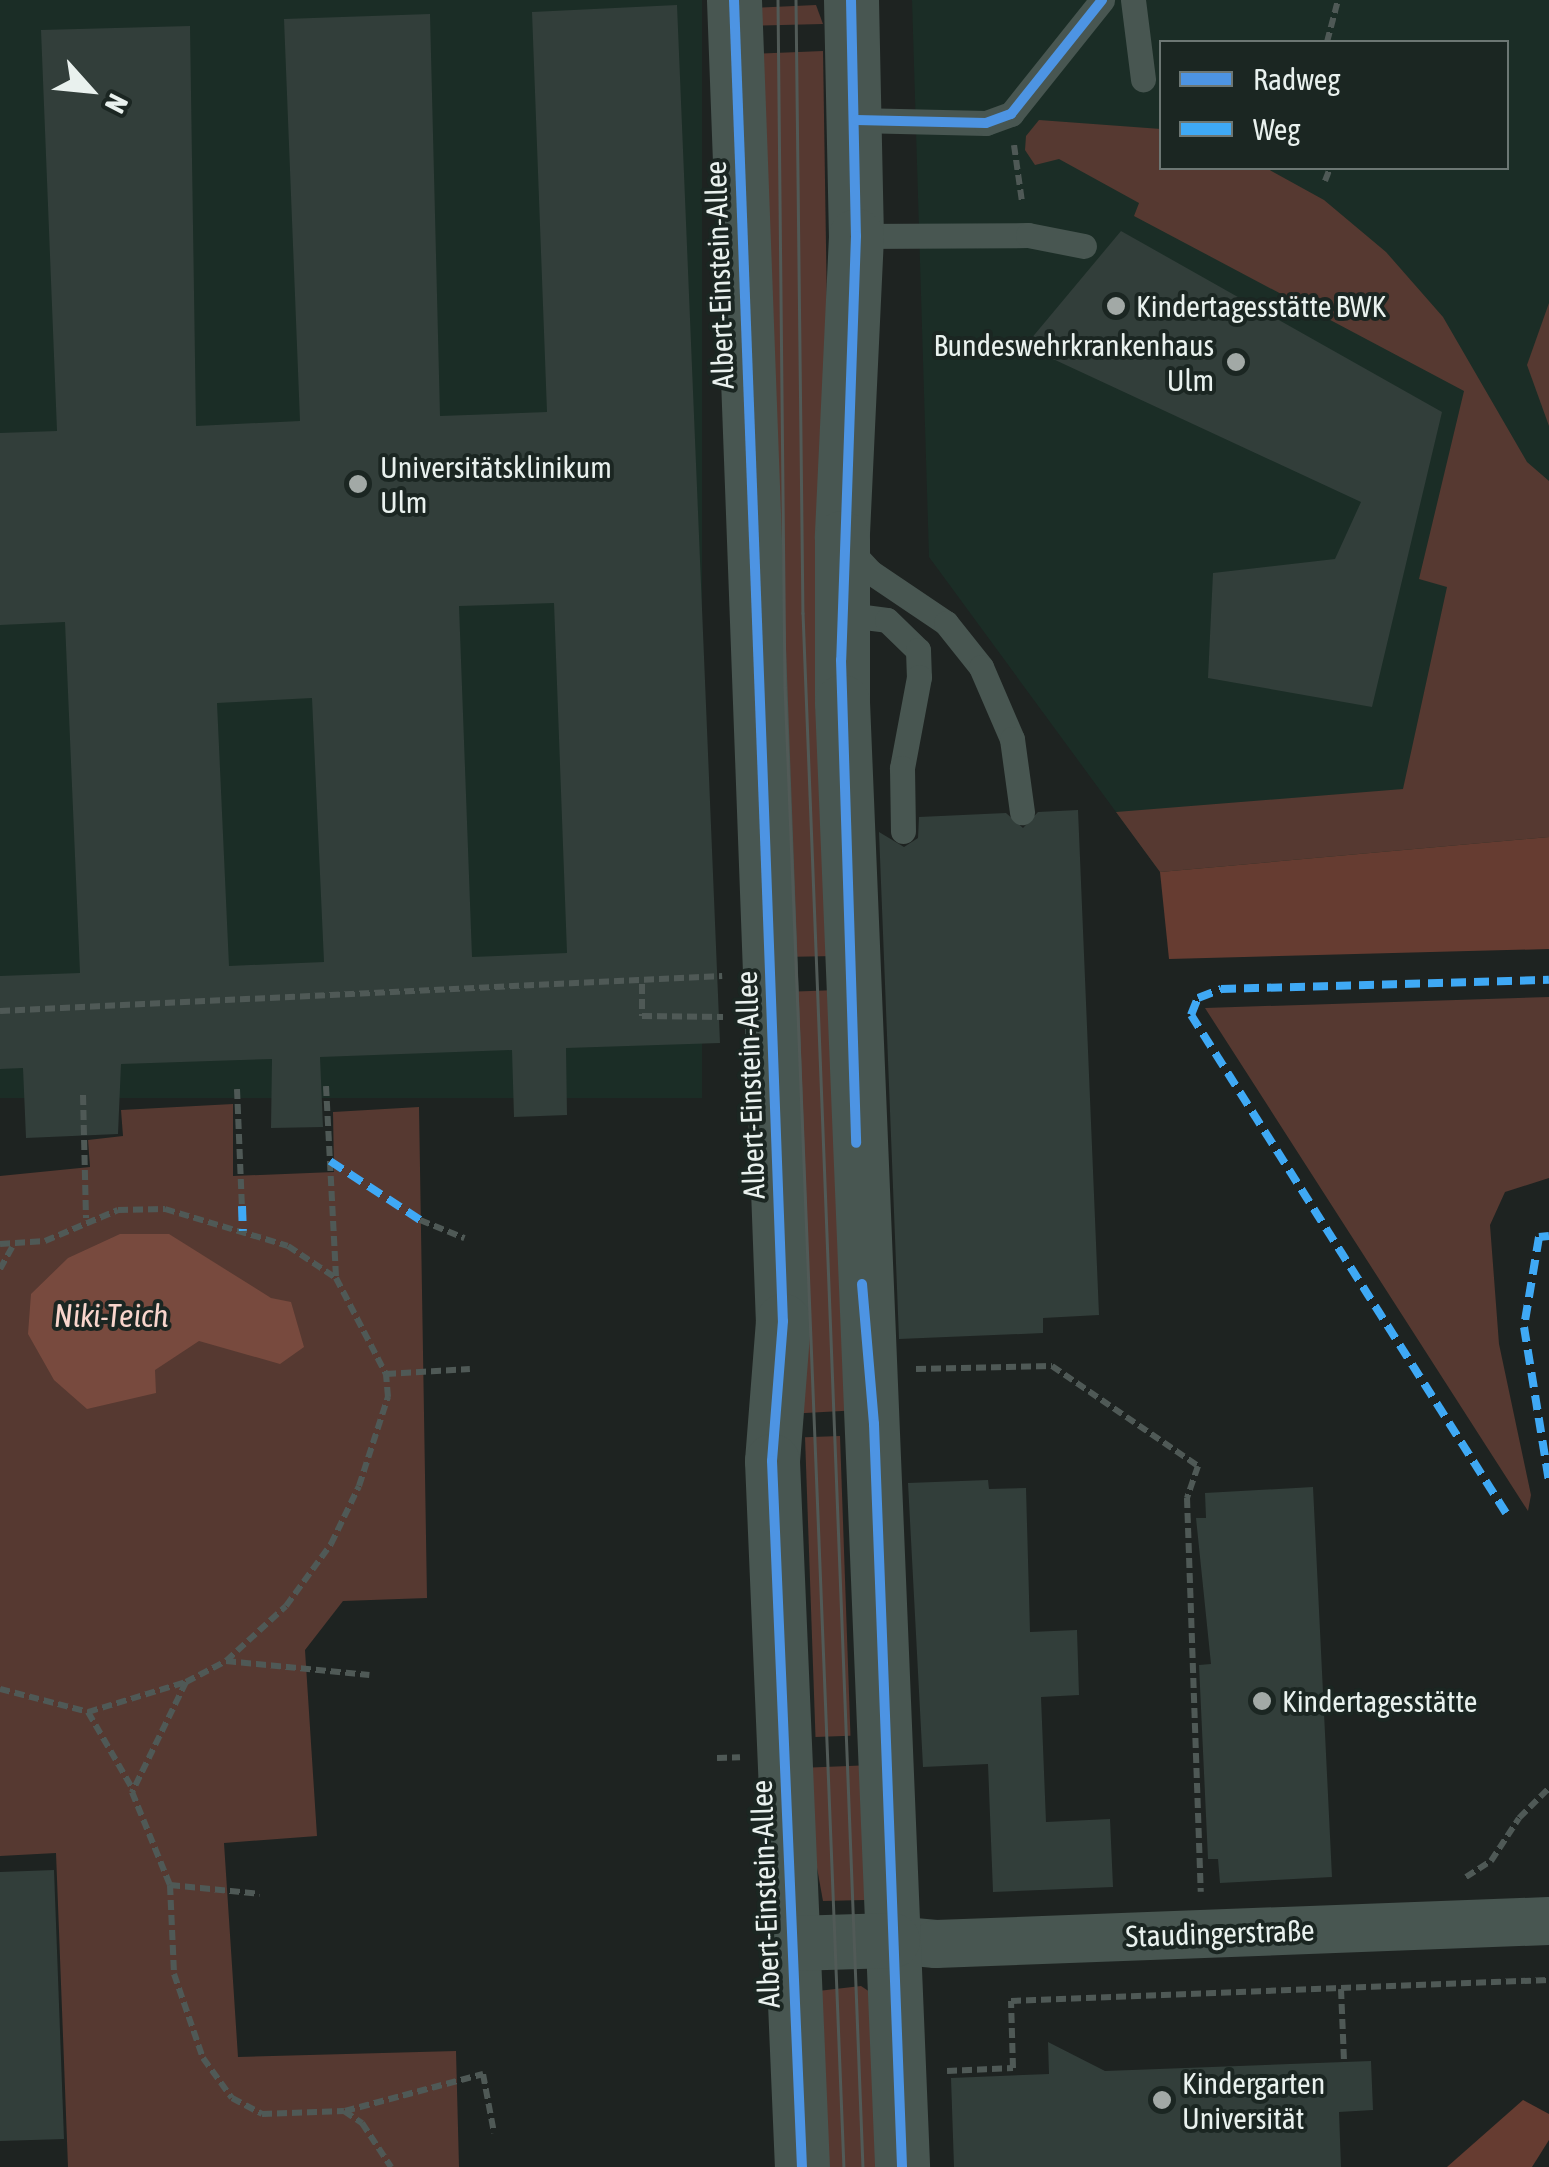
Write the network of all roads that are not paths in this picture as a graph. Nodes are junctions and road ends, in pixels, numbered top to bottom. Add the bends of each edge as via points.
1 (734, 0) edge
2 (851, 0) edge
3 (1102, 0) edge
4 (1133, 0) edge
5 (1143, 79) dead end
6 (856, 120) junction
7 (856, 236) junction
8 (1084, 246) dead end
9 (842, 538) junction
10 (841, 614) junction
11 (1022, 812) dead end
12 (903, 831) dead end
13 (1549, 1920) edge
14 (892, 1940) junction
15 (792, 1943) junction
16 (802, 2167) edge
17 (902, 2167) edge

1 - 15 street, Albert-Einstein-Allee via 783,1321 772,1461
2 - 6 street
3 - 6 lane via 1011,114 986,122
4 - 5 lane
6 - 7 street
7 - 8 lane via 1028,236
7 - 9 street
9 - 10 street
9 - 11 lane via 860,564 946,622 981,667 1012,739
10 - 12 lane via 887,620 918,650 920,677 902,768
10 - 14 street via 856,1143
13 - 14 street, Staudingerstraße via 936,1944
14 - 15 street
14 - 17 street
15 - 16 street, Albert-Einstein-Allee

